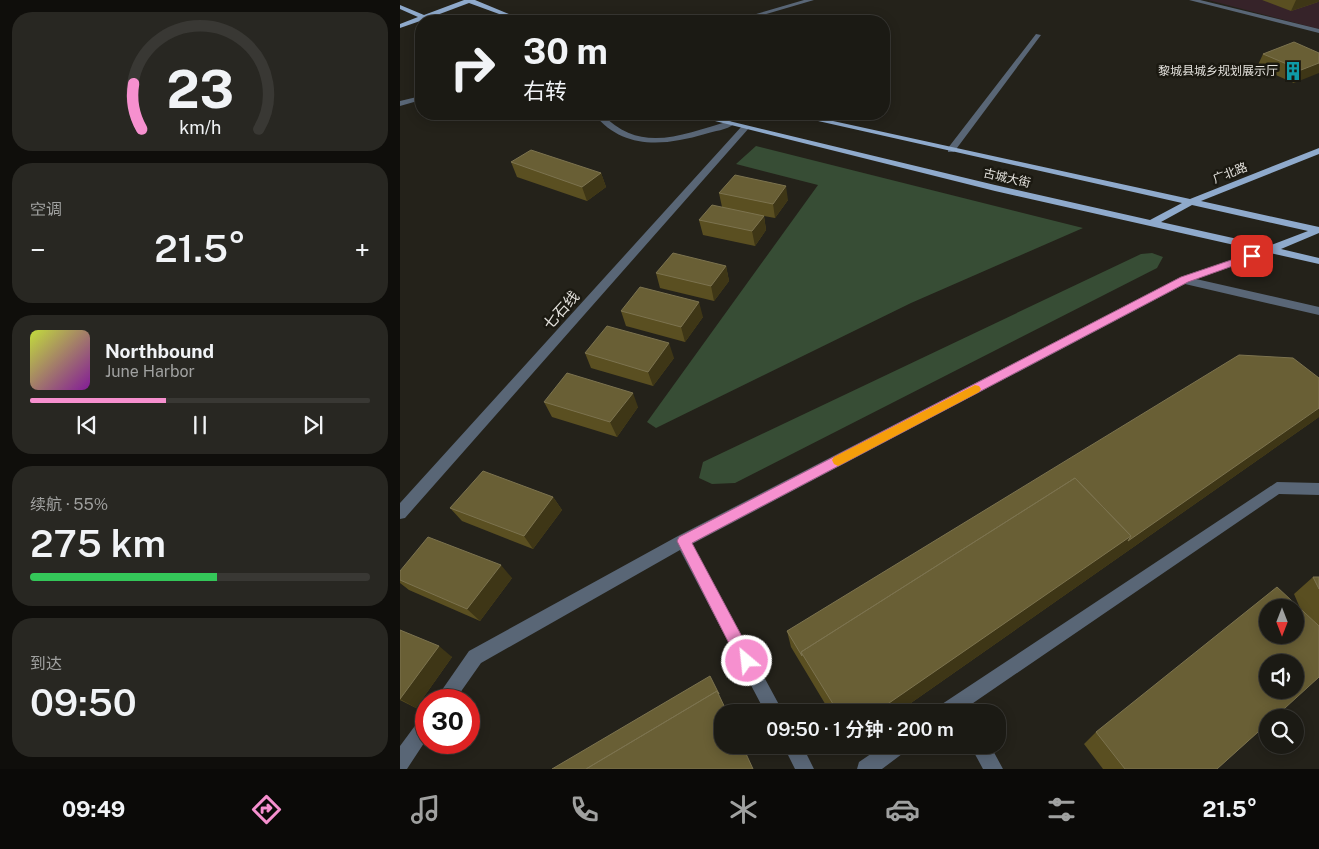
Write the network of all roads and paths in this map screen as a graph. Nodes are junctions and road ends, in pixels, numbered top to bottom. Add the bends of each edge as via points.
1 (469, 0) edge
2 (811, 0) edge
3 (1192, 0) edge
4 (400, 7) edge
5 (417, 15) edge
6 (431, 15) edge
7 (508, 15) edge
8 (757, 15) edge
9 (415, 21) edge
10 (400, 26) edge
11 (1319, 31) edge
12 (1038, 35) dead end
13 (415, 100) edge
14 (400, 104) edge
15 (604, 120) edge
16 (714, 120) edge
17 (818, 120) edge
18 (730, 124) junction
19 (745, 128) junction
20 (951, 150) junction
21 (1319, 152) edge
22 (1191, 202) junction
23 (1152, 223) junction
24 (1318, 230) edge
25 (1269, 250) junction
26 (1319, 261) edge
27 (1184, 280) junction
28 (1319, 311) edge
29 (1319, 489) edge
30 (400, 513) edge
31 (684, 541) junction
32 (452, 689) edge
33 (770, 704) edge
34 (962, 704) edge
35 (415, 741) edge
36 (797, 754) edge
37 (887, 754) edge
38 (985, 754) edge
39 (400, 762) edge
40 (805, 769) edge
41 (866, 769) edge
42 (994, 769) edge

1 - 6 main road
1 - 7 main road
2 - 8 street
3 - 11 street
4 - 5 main road
9 - 10 main road
12 - 20 street
13 - 14 street
15 - 18 street via 612,129 645,141 679,139
16 - 18 main road, 古城大街
17 - 20 main road, 古城大街
18 - 19 main road, 古城大街
19 - 23 main road, 古城大街
19 - 30 street, 七石线
20 - 22 main road, 古城大街
21 - 22 main road, 广北路
22 - 23 main road, 广北路
22 - 24 main road, 古城大街
23 - 25 main road, 古城大街
24 - 25 main road
25 - 26 main road, 古城大街
25 - 27 street
27 - 28 street
27 - 31 street
29 - 34 street via 1277,488
31 - 32 street via 476,657
31 - 33 street
35 - 39 street
36 - 40 street
37 - 41 street
38 - 42 street

